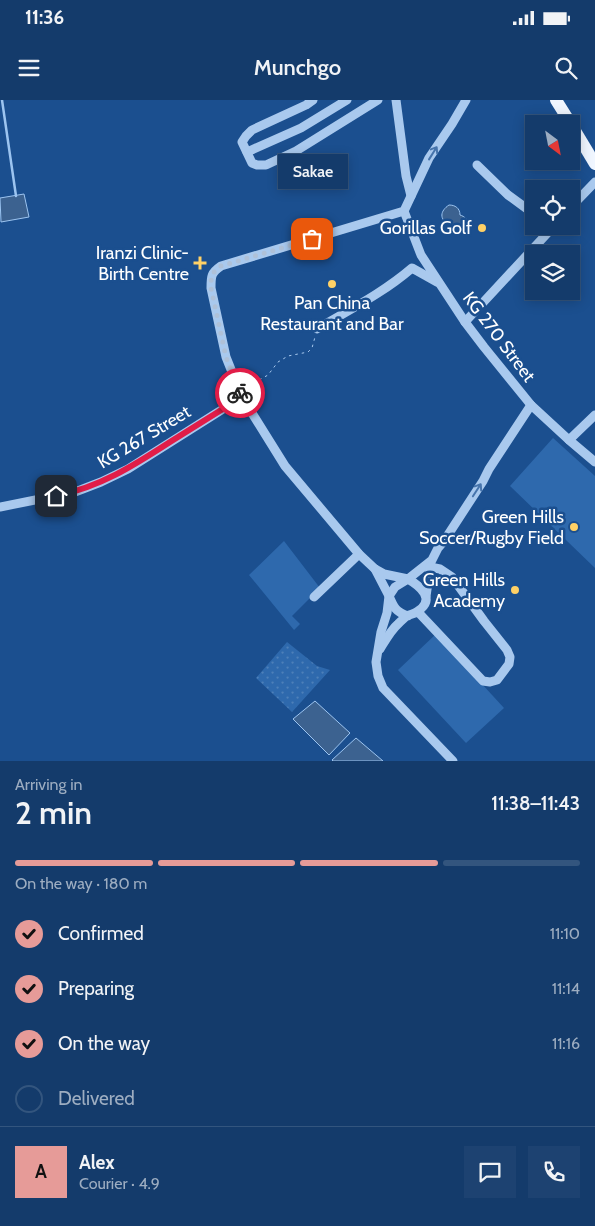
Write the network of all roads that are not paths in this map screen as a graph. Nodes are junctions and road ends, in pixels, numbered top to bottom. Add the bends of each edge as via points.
1 (313, 100) edge
2 (348, 100) edge
3 (378, 100) edge
4 (396, 100) edge
5 (466, 100) edge
6 (556, 100) edge
7 (565, 115) edge
8 (580, 139) edge
9 (247, 152) junction
10 (595, 164) edge
11 (477, 165) dead end
12 (595, 182) edge
13 (411, 196) junction
14 (580, 198) edge
15 (525, 208) edge
16 (404, 211) junction
17 (545, 235) edge
18 (440, 284) junction
19 (465, 322) junction
20 (317, 329) road end
21 (242, 397) junction
22 (531, 406) junction
23 (595, 415) edge
24 (569, 440) junction
25 (595, 462) edge
26 (0, 507) edge
27 (359, 554) junction
28 (431, 563) junction
29 (374, 569) junction
30 (408, 579) junction
31 (389, 596) junction
32 (426, 596) junction
33 (314, 597) dead end
34 (418, 612) junction
35 (408, 616) junction
36 (378, 652) junction
37 (453, 761) edge

1 - 9 street via 252,130 242,142
2 - 9 street via 301,128
3 - 9 street via 296,151 266,165 252,163
4 - 13 street
13 -> 5 street via 429,158
6 - 7 main road
8 - 10 main road
11 - 15 street via 508,196
12 - 14 street
13 - 16 street
16 - 18 street, KG 270 Street via 421,255
16 - 21 street via 221,266 214,271 211,288 226,357
17 - 19 street
18 - 19 street, KG 270 Street
18 - 20 street via 412,268 380,292
19 - 22 street, KG 270 Street
21 - 26 street, KG 267 Street via 128,469 101,482 75,492
21 - 27 street via 285,466
22 - 24 street, KG 270 Street
28 -> 22 street
23 - 24 street
24 - 25 street, KG 270 Street
27 - 29 street
27 - 33 street
28 - 30 street
28 - 32 street
28 - 34 street via 452,577 507,650 509,664 497,680 483,681
29 - 30 street
29 - 31 street
30 - 31 street via 395,587
30 - 32 street via 420,586
31 - 35 street via 393,607
31 - 36 street
32 - 34 street via 425,604
34 - 35 street
35 - 36 street via 396,626
36 - 37 street via 376,670 383,688

